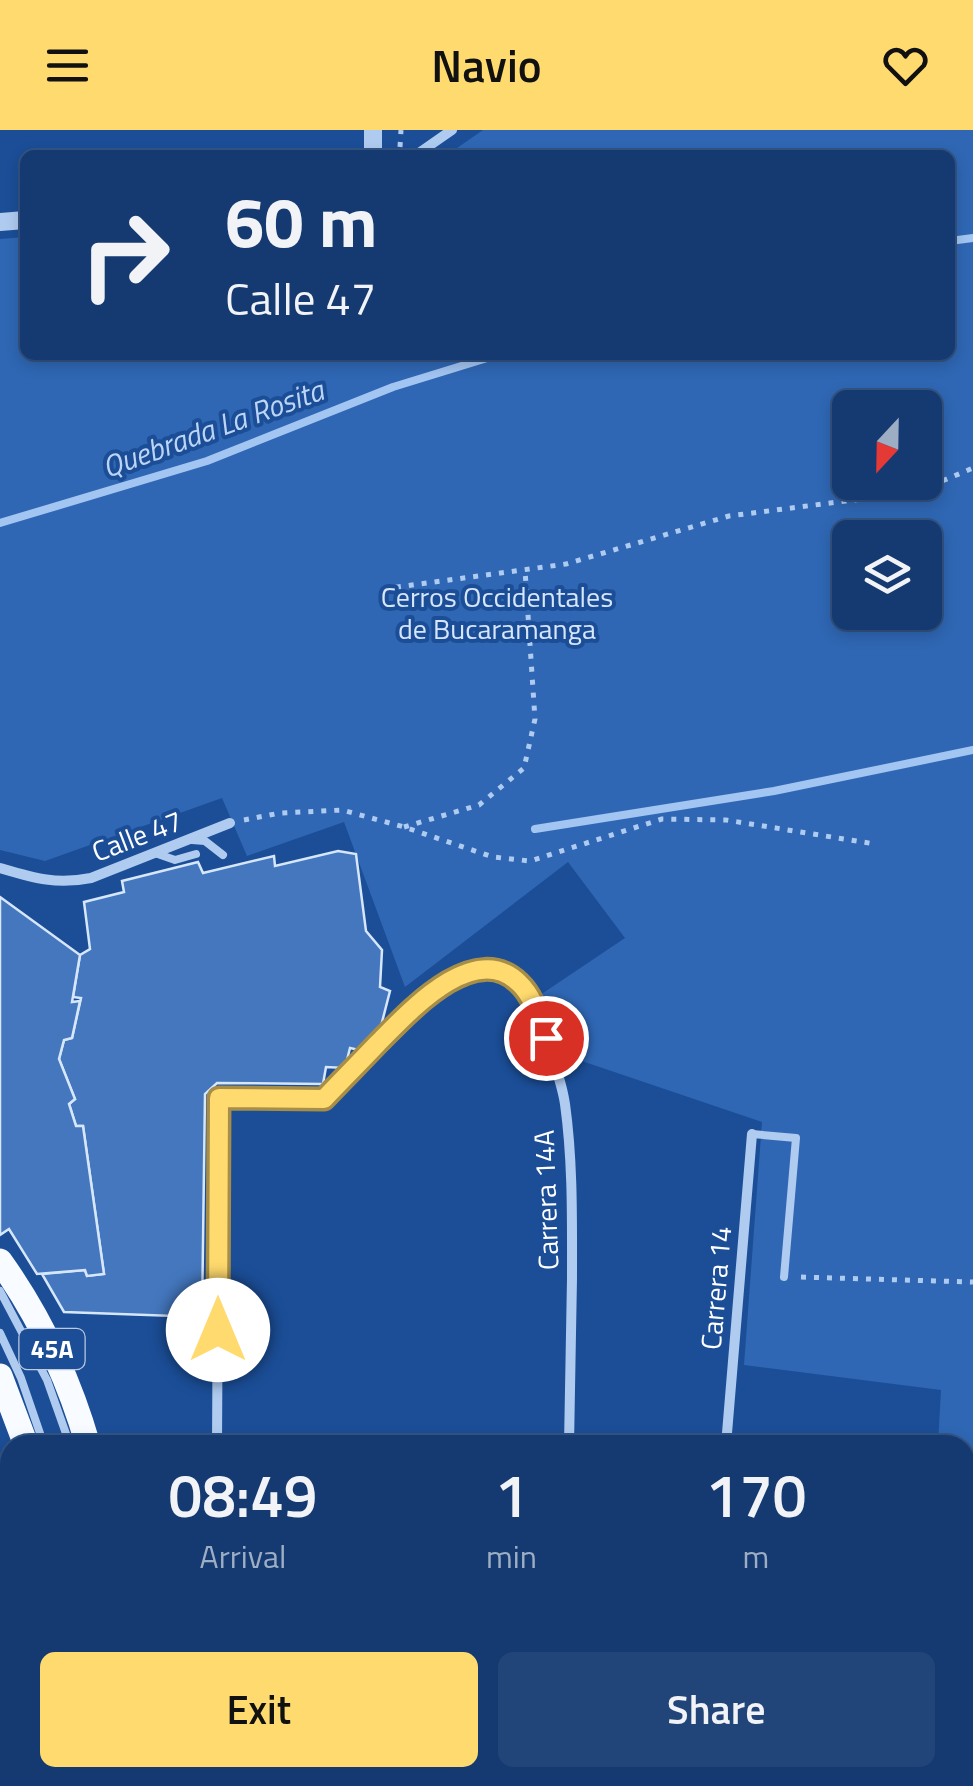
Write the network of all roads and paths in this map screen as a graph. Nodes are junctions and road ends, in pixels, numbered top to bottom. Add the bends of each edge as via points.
1 (452, 130) edge
2 (423, 150) edge
3 (973, 468) edge
4 (525, 570) junction
5 (383, 589) dead end
6 (230, 823) joint
7 (404, 827) junction
8 (190, 839) junction
9 (875, 844) dead end
10 (155, 853) junction
11 (196, 854) dead end
12 (223, 855) dead end
13 (0, 868) edge
14 (752, 1134) joint
15 (0, 1260) edge
16 (784, 1277) joint
17 (973, 1282) edge
18 (0, 1291) edge
19 (0, 1333) edge
20 (0, 1376) edge
21 (22, 1435) edge
22 (41, 1435) edge
23 (66, 1435) edge
24 (85, 1435) edge
25 (217, 1435) edge
26 (570, 1435) edge
27 (727, 1435) edge

1 - 2 street
3 - 4 path via 916,492 729,516
4 - 5 path
4 - 7 path via 534,719 524,768 479,805
6 - 7 path via 342,810
6 - 8 street, Calle 47
7 - 9 path via 493,857 530,861 662,819 726,820
8 - 10 street, Calle 47
8 - 12 lane
10 - 11 lane via 174,860
10 - 13 street, Calle 47 via 69,882
14 - 16 lane via 796,1138
14 - 27 street, Carrera 14
15 - 24 main road, 45A via 43,1329
16 - 17 path
18 - 23 lane via 47,1380
19 - 22 lane
20 - 21 main road, 45A
25 - 26 street, Carrera 14A via 219,1098 324,1099 419,1001 465,973 486,969 518,981 534,1004 565,1101 572,1195

